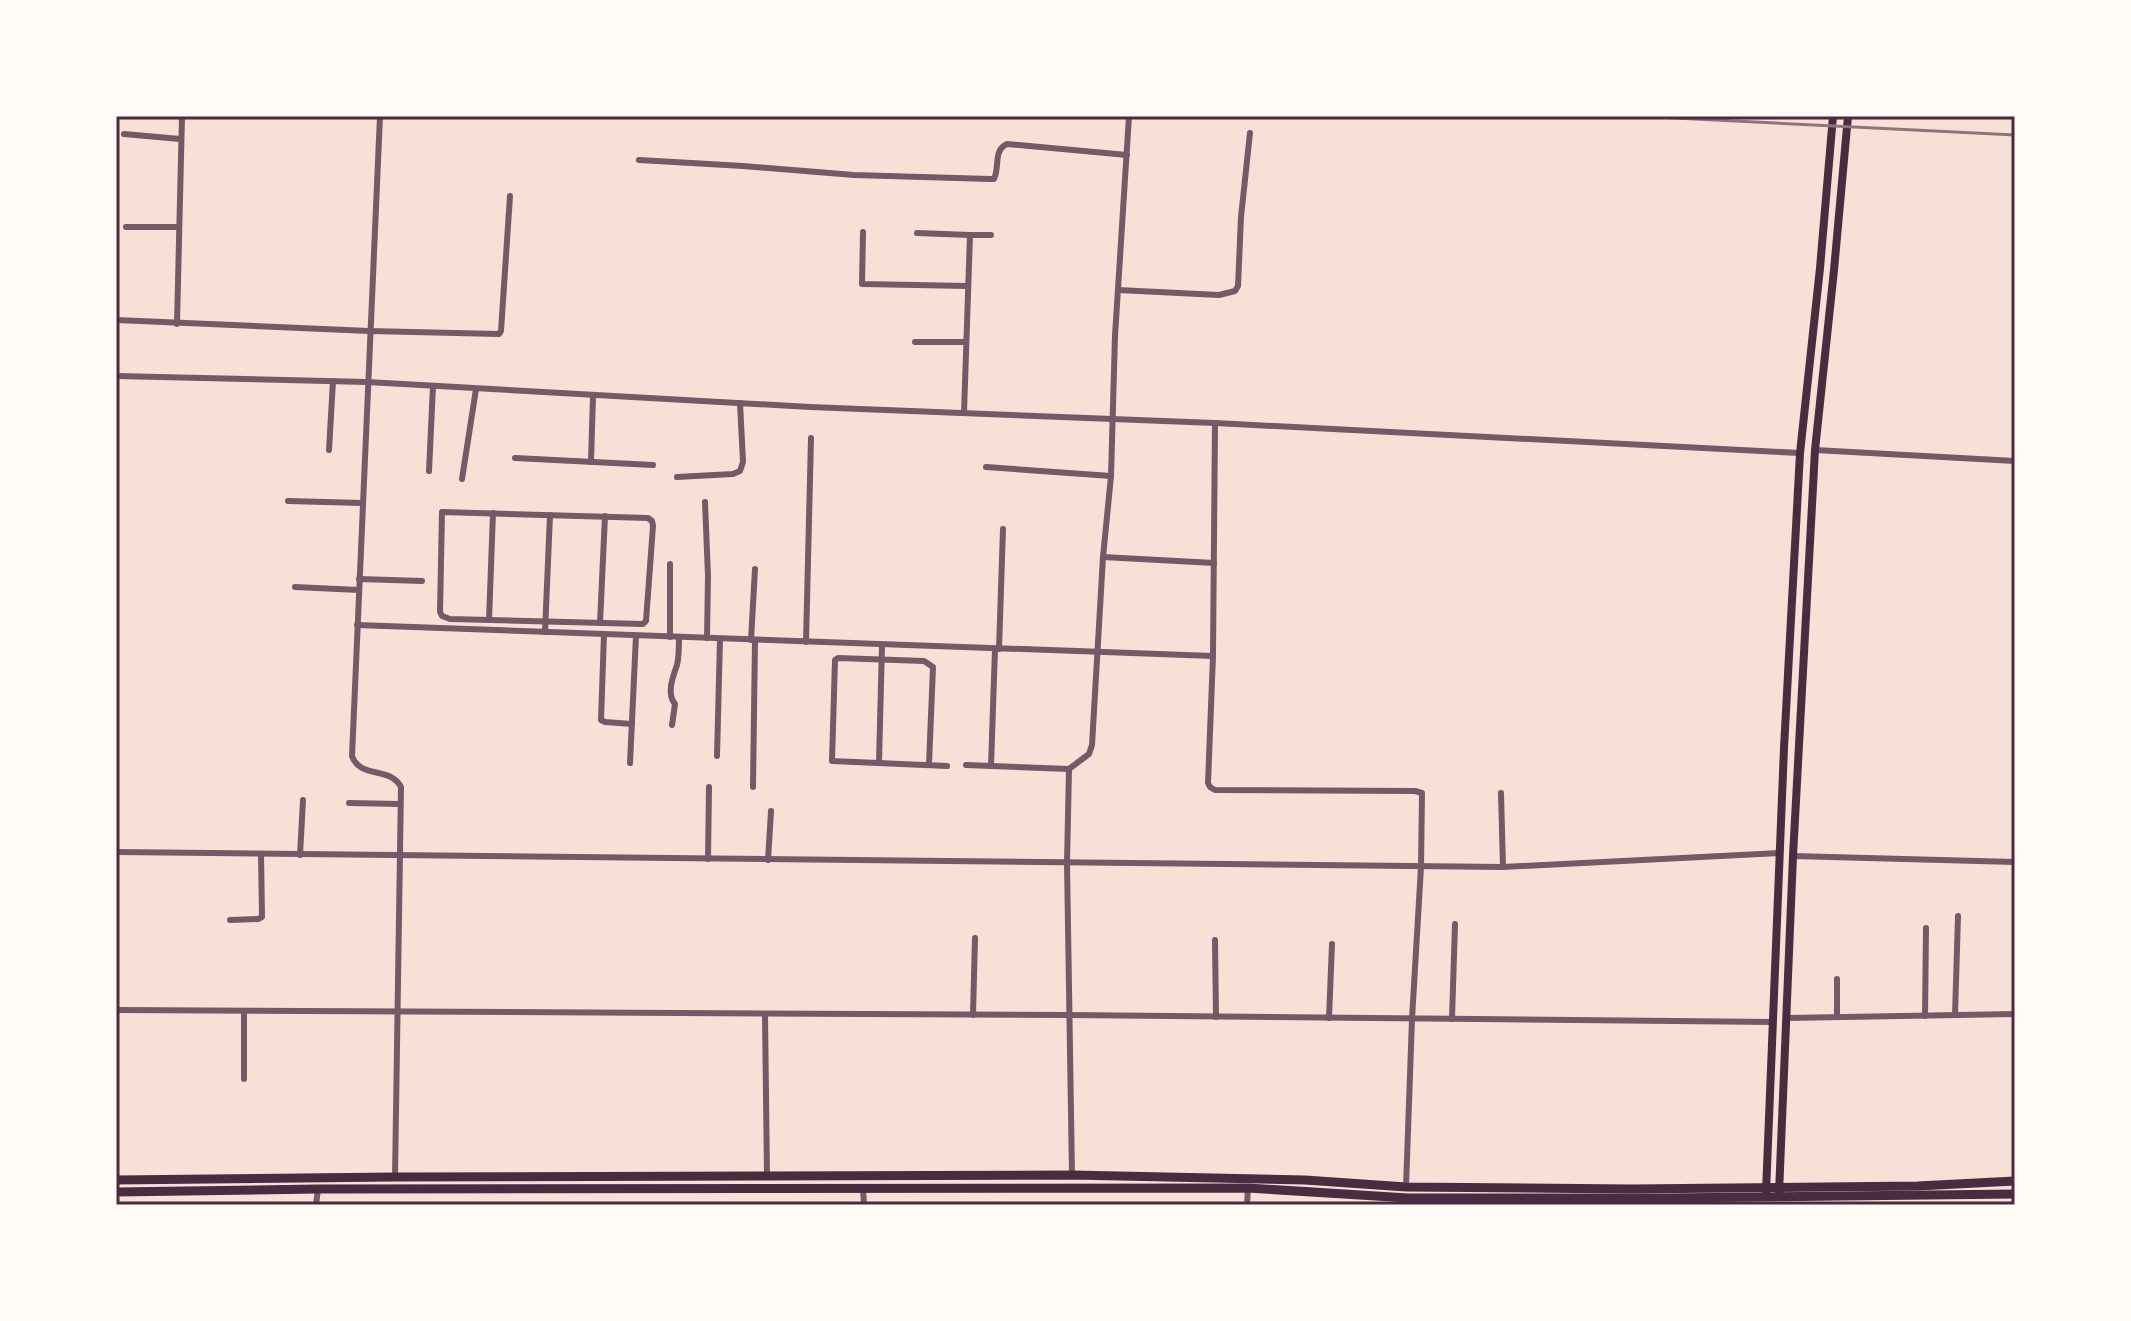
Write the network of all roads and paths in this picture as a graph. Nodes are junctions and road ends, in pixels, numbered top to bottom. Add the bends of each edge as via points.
1 (182, 116) edge
2 (380, 116) edge
3 (1129, 116) edge
4 (1833, 116) edge
5 (1848, 116) edge
6 (1250, 133) dead end
7 (124, 134) dead end
8 (180, 139) junction
9 (1127, 155) junction
10 (639, 160) dead end
11 (510, 196) dead end
12 (126, 227) dead end
13 (179, 227) junction
14 (863, 232) dead end
15 (917, 233) dead end
16 (970, 235) junction
17 (991, 235) dead end
18 (968, 286) junction
19 (1118, 290) junction
20 (116, 320) edge
21 (177, 324) junction
22 (369, 331) junction
23 (915, 342) dead end
24 (965, 342) junction
25 (1812, 345) junction
26 (1826, 346) junction
27 (116, 376) edge
28 (333, 381) junction
29 (367, 382) junction
30 (433, 386) junction
31 (476, 389) junction
32 (593, 396) junction
33 (740, 403) junction
34 (964, 413) junction
35 (1112, 420) junction
36 (1215, 423) junction
37 (811, 438) dead end
38 (329, 450) dead end
39 (1815, 450) junction
40 (1800, 453) junction
41 (515, 458) dead end
42 (2015, 461) edge
43 (591, 462) junction
44 (653, 465) dead end
45 (986, 467) dead end
46 (429, 471) dead end
47 (1111, 476) junction
48 (677, 477) dead end
49 (462, 479) dead end
50 (288, 501) dead end
51 (705, 502) dead end
52 (362, 503) junction
53 (493, 513) junction
54 (550, 515) junction
55 (605, 516) junction
56 (1003, 529) dead end
57 (1103, 557) junction
58 (1214, 563) junction
59 (670, 564) dead end
60 (755, 569) dead end
61 (359, 579) junction
62 (422, 581) dead end
63 (295, 587) dead end
64 (359, 590) junction
65 (1793, 590) junction
66 (1807, 590) junction
67 (489, 620) junction
68 (547, 621) junction
69 (600, 623) junction
70 (357, 625) junction
71 (545, 632) junction
72 (604, 634) junction
73 (636, 636) junction
74 (670, 637) junction
75 (679, 637) junction
76 (707, 638) junction
77 (720, 639) junction
78 (753, 640) junction
79 (806, 642) junction
80 (882, 645) junction
81 (997, 649) junction
82 (1098, 653) junction
83 (1213, 656) junction
84 (881, 660) junction
85 (632, 724) junction
86 (672, 725) dead end
87 (1784, 748) junction
88 (1798, 749) junction
89 (717, 756) dead end
90 (630, 763) dead end
91 (879, 763) junction
92 (929, 764) junction
93 (966, 765) dead end
94 (947, 766) dead end
95 (991, 766) junction
96 (1069, 769) junction
97 (709, 787) dead end
98 (753, 787) dead end
99 (1501, 793) dead end
100 (303, 800) dead end
101 (349, 803) dead end
102 (400, 804) junction
103 (771, 811) dead end
104 (116, 852) edge
105 (1780, 853) junction
106 (261, 854) junction
107 (300, 855) junction
108 (401, 856) junction
109 (1793, 856) junction
110 (708, 859) junction
111 (768, 860) junction
112 (2015, 862) edge
113 (1067, 863) junction
114 (1421, 867) junction
115 (1503, 867) junction
116 (1958, 916) dead end
117 (230, 920) dead end
118 (1455, 924) dead end
119 (1926, 928) dead end
120 (975, 938) dead end
121 (1215, 940) dead end
122 (1332, 944) dead end
123 (1837, 979) dead end
124 (116, 1010) edge
125 (244, 1011) junction
126 (399, 1012) junction
127 (765, 1014) junction
128 (2015, 1014) edge
129 (973, 1015) junction
130 (1068, 1015) junction
131 (1955, 1015) junction
132 (1925, 1016) junction
133 (1216, 1017) junction
134 (1837, 1017) junction
135 (1329, 1018) junction
136 (1787, 1018) junction
137 (1412, 1019) junction
138 (1452, 1019) junction
139 (1773, 1022) junction
140 (244, 1079) dead end
141 (1072, 1175) junction
142 (767, 1176) junction
143 (932, 1176) junction
144 (395, 1177) junction
145 (318, 1178) junction
146 (116, 1180) edge
147 (2015, 1181) edge
148 (863, 1188) junction
149 (931, 1188) junction
150 (1248, 1188) junction
151 (318, 1189) junction
152 (116, 1192) edge
153 (1766, 1192) junction
154 (1779, 1192) junction
155 (2015, 1194) edge
156 (1407, 1196) edge
157 (1752, 1197) edge
158 (316, 1205) edge
159 (864, 1205) edge
160 (1247, 1205) edge

1 - 8 street
2 - 22 street
3 - 9 street
4 - 25 main road
5 - 26 main road
6 - 19 street via 1235,291 1219,295
7 - 8 street
8 - 13 street
9 - 10 street via 1007,144 1000,148 994,179
9 - 19 street
11 - 22 street via 499,334
12 - 13 street
13 - 21 street
14 - 18 street via 862,284
15 - 16 street
16 - 17 street
16 - 18 street
18 - 24 street
19 - 35 street
20 - 21 street
21 - 22 street
22 - 29 street
23 - 24 street
24 - 34 street
25 - 26 main road
25 - 40 main road
26 - 39 main road
27 - 28 street
28 - 29 street
28 - 38 street
29 - 30 street
29 - 52 street
30 - 31 street
30 - 46 street
31 - 32 street
31 - 49 street
32 - 33 street
32 - 43 street
33 - 34 street
33 - 48 street via 740,471
34 - 35 street
35 - 36 street
35 - 47 street
36 - 40 street
36 - 58 street
37 - 79 street
39 - 42 street
39 - 66 main road
40 - 65 main road
41 - 43 street
43 - 44 street
45 - 47 street
47 - 57 street
50 - 52 street
51 - 76 street
52 - 61 street
53 - 54 street
53 - 67 street
53 - 67 street via 441,515 440,612 450,619
54 - 55 street
54 - 68 street
55 - 69 street
55 - 69 street via 648,518 653,541 646,621
56 - 81 street
57 - 58 street
57 - 82 street
58 - 83 street
59 - 74 street
60 - 78 street
61 - 62 street
61 - 64 street
63 - 64 street
64 - 70 street
65 - 66 main road
65 - 87 main road
66 - 88 main road
67 - 68 street
68 - 69 street
68 - 71 street
70 - 71 street
70 - 102 street via 352,756 357,766 397,781
71 - 72 street
72 - 73 street
72 - 85 street via 601,720
73 - 74 street
73 - 85 street
74 - 75 street
75 - 76 street
75 - 86 street
76 - 77 street
77 - 78 street
77 - 89 street
78 - 79 street
78 - 98 street
79 - 80 street
80 - 81 street
80 - 84 street
81 - 82 street
81 - 95 street
82 - 83 street
82 - 96 street via 1092,745 1089,754
83 - 114 street via 1210,787 1422,793
84 - 91 street
84 - 91 street via 835,660 831,757
84 - 92 street via 924,661 933,667
85 - 90 street
87 - 88 main road
87 - 105 main road
88 - 109 main road
91 - 92 street
92 - 94 street
93 - 95 street
95 - 96 street
96 - 113 street
97 - 110 street
99 - 115 street
100 - 107 street
101 - 102 street
102 - 108 street
103 - 111 street
104 - 106 street
105 - 115 street
105 - 139 main road
106 - 107 street
106 - 117 street via 262,917
107 - 108 street
108 - 110 street
108 - 126 street
109 - 112 street
109 - 136 main road
110 - 111 street
111 - 113 street
113 - 114 street
113 - 130 street
114 - 115 street
114 - 137 street
116 - 131 street
118 - 138 street
119 - 132 street
120 - 129 street
121 - 133 street
122 - 135 street
123 - 134 street
124 - 125 street
125 - 126 street
125 - 140 street
126 - 127 street
126 - 144 street
127 - 129 street
127 - 142 street
128 - 131 street
129 - 130 street
130 - 133 street
130 - 141 street
131 - 132 street
132 - 134 street
133 - 135 street
134 - 136 street
135 - 137 street
136 - 154 main road
137 - 138 street
137 - 156 street
138 - 139 street
139 - 153 main road
141 - 143 highway
141 - 156 highway via 1305,1180
142 - 143 highway
142 - 144 highway
143 - 149 highway
144 - 145 highway
145 - 146 highway
145 - 151 street
147 - 154 highway
148 - 149 highway
148 - 151 highway
148 - 159 street
149 - 150 highway
150 - 156 highway
150 - 160 street
151 - 152 highway
151 - 158 street
153 - 154 highway
153 - 157 highway
154 - 155 highway
156 - 157 highway

